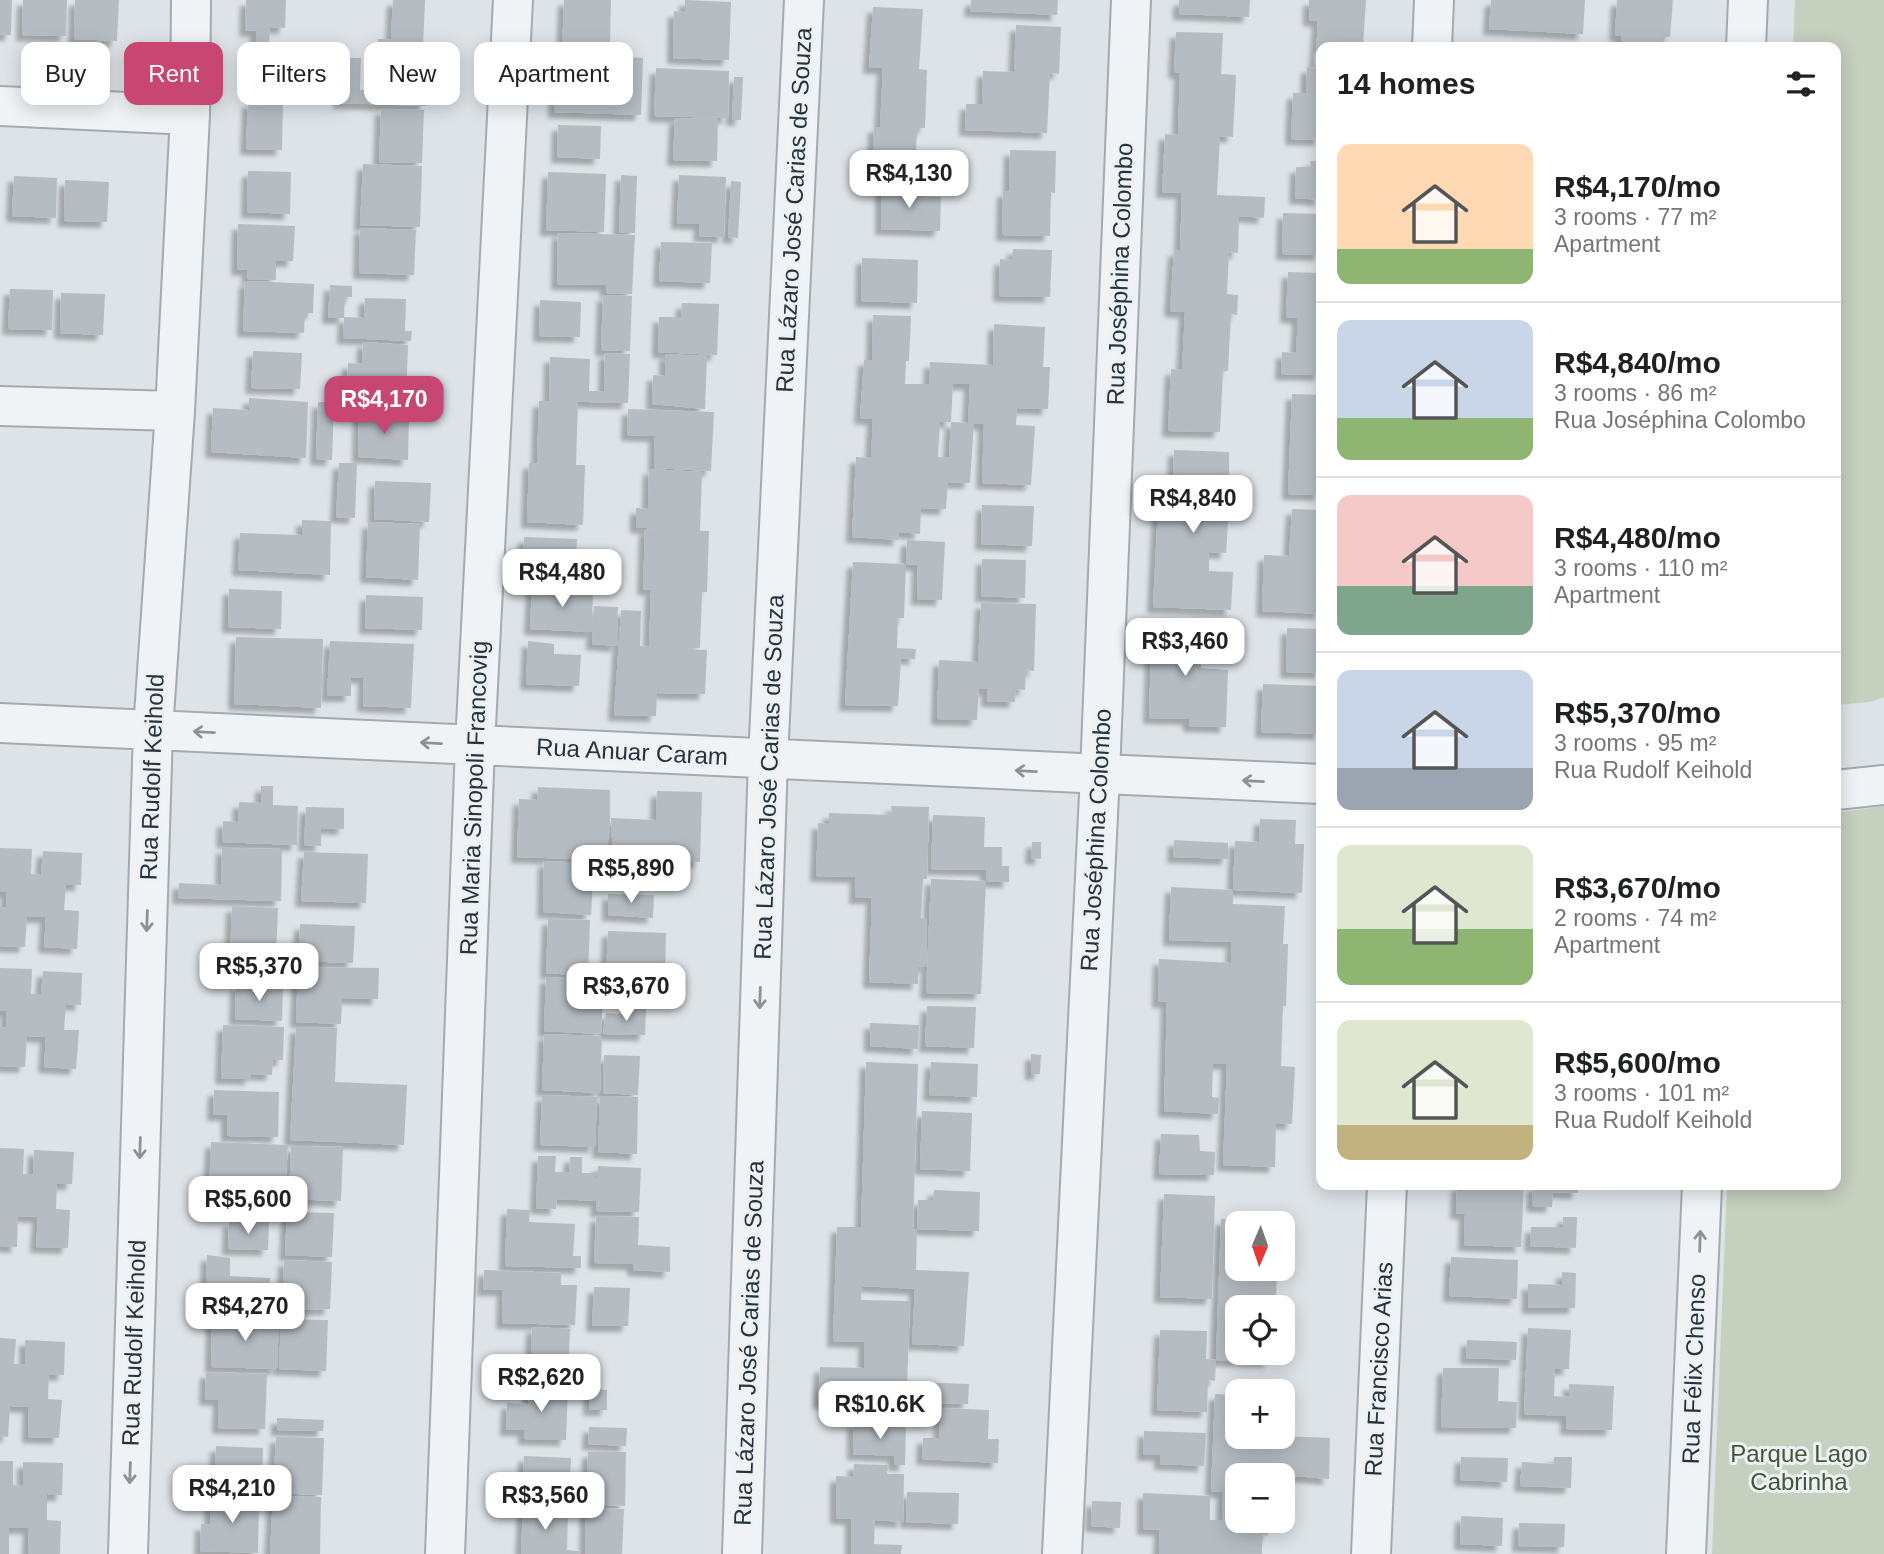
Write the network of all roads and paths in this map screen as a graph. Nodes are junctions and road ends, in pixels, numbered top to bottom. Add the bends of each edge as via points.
1 (191, 0) edge
2 (513, 0) edge
3 (804, 0) edge
4 (1131, 0) edge
5 (1434, 0) edge
6 (1748, 0) edge
7 (1432, 42) edge
8 (1746, 42) edge
9 (0, 106) edge
10 (190, 115) junction
11 (0, 406) edge
12 (175, 411) junction
13 (0, 723) edge
14 (152, 730) junction
15 (475, 745) junction
16 (768, 759) junction
17 (1100, 774) junction
18 (1316, 784) edge
19 (1884, 785) edge
20 (1841, 789) edge
21 (1387, 1190) edge
22 (1702, 1190) edge
23 (128, 1554) edge
24 (445, 1554) edge
25 (742, 1554) edge
26 (1062, 1554) edge
27 (1371, 1554) edge
28 (1686, 1554) edge

1 - 10 street, Rua Rudolf Keihold
2 - 15 street, Rua Maria Sinopoli Francovig
3 - 16 street, Rua Lázaro José Carias de Souza
4 - 17 street, Rua Joséphina Colombo
5 - 7 street
6 - 8 street
9 - 10 street
10 - 12 street, Rua Rudolf Keihold
11 - 12 street
12 - 14 street, Rua Rudolf Keihold
13 - 14 street, Rua Anuar Caram
15 -> 14 street, Rua Anuar Caram
14 -> 23 street, Rua Rudolf Keihold
15 - 16 street, Rua Anuar Caram
15 - 24 street, Rua Maria Sinopoli Francovig
17 -> 16 street, Rua Anuar Caram
16 -> 25 street, Rua Lázaro José Carias de Souza
18 -> 17 street, Rua Anuar Caram
17 - 26 street, Rua Joséphina Colombo
19 - 20 street
21 - 27 street, Rua Francisco Arias
28 -> 22 street, Rua Félix Chenso

